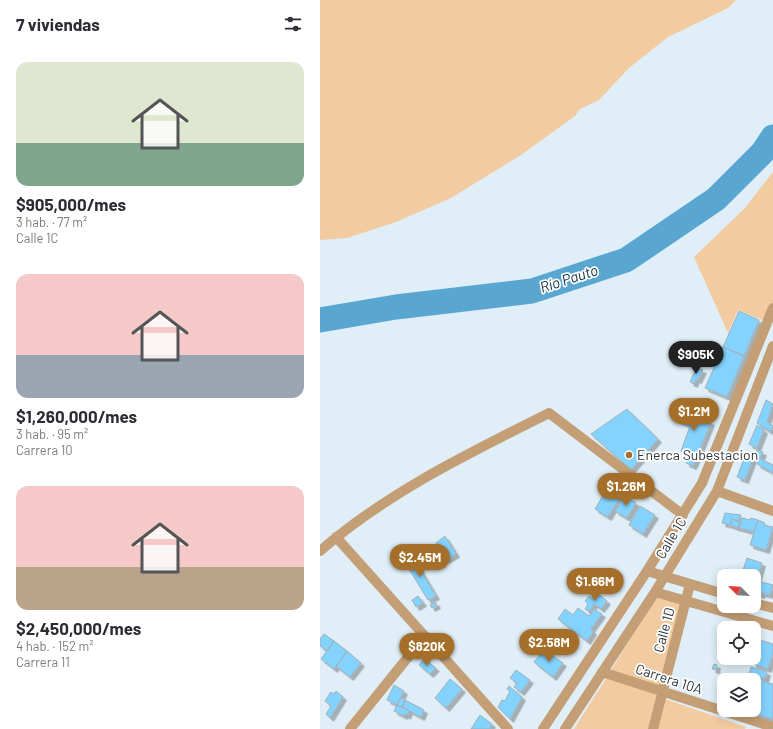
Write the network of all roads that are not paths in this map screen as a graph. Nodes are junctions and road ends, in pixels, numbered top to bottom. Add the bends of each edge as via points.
1 (773, 308) edge
2 (773, 346) edge
3 (717, 491) junction
4 (773, 511) edge
5 (683, 515) junction
6 (336, 536) junction
7 (320, 551) edge
8 (647, 571) junction
9 (665, 576) junction
10 (690, 584) junction
11 (655, 592) junction
12 (717, 592) edge
13 (686, 600) junction
14 (761, 605) edge
15 (773, 608) edge
16 (773, 626) edge
17 (425, 636) junction
18 (602, 672) junction
19 (662, 691) junction
20 (773, 727) edge
21 (350, 729) edge
22 (508, 729) edge
23 (542, 729) edge
24 (565, 729) edge
25 (652, 729) edge

1 - 5 street, Calle 1C via 702,483
2 - 3 street, Calle 1C
3 - 4 street
3 - 9 street, Calle 1C
5 - 6 street via 549,412 407,487
5 - 8 street, Calle 1C
6 - 7 street
6 - 17 street
8 - 9 street
8 - 23 street, Calle 1C
9 - 10 street
9 - 11 street, Calle 1C
10 - 12 street
10 - 13 street, Calle 1D
11 - 13 street
11 - 18 street, Calle 1C
13 - 16 street
13 - 19 street, Calle 1D
14 - 15 street
17 - 21 street
17 - 22 street
18 - 19 street, Carrera 10A
18 - 24 street, Calle 1C
19 - 20 street, Carrera 10A
19 - 25 street, Calle 1D

